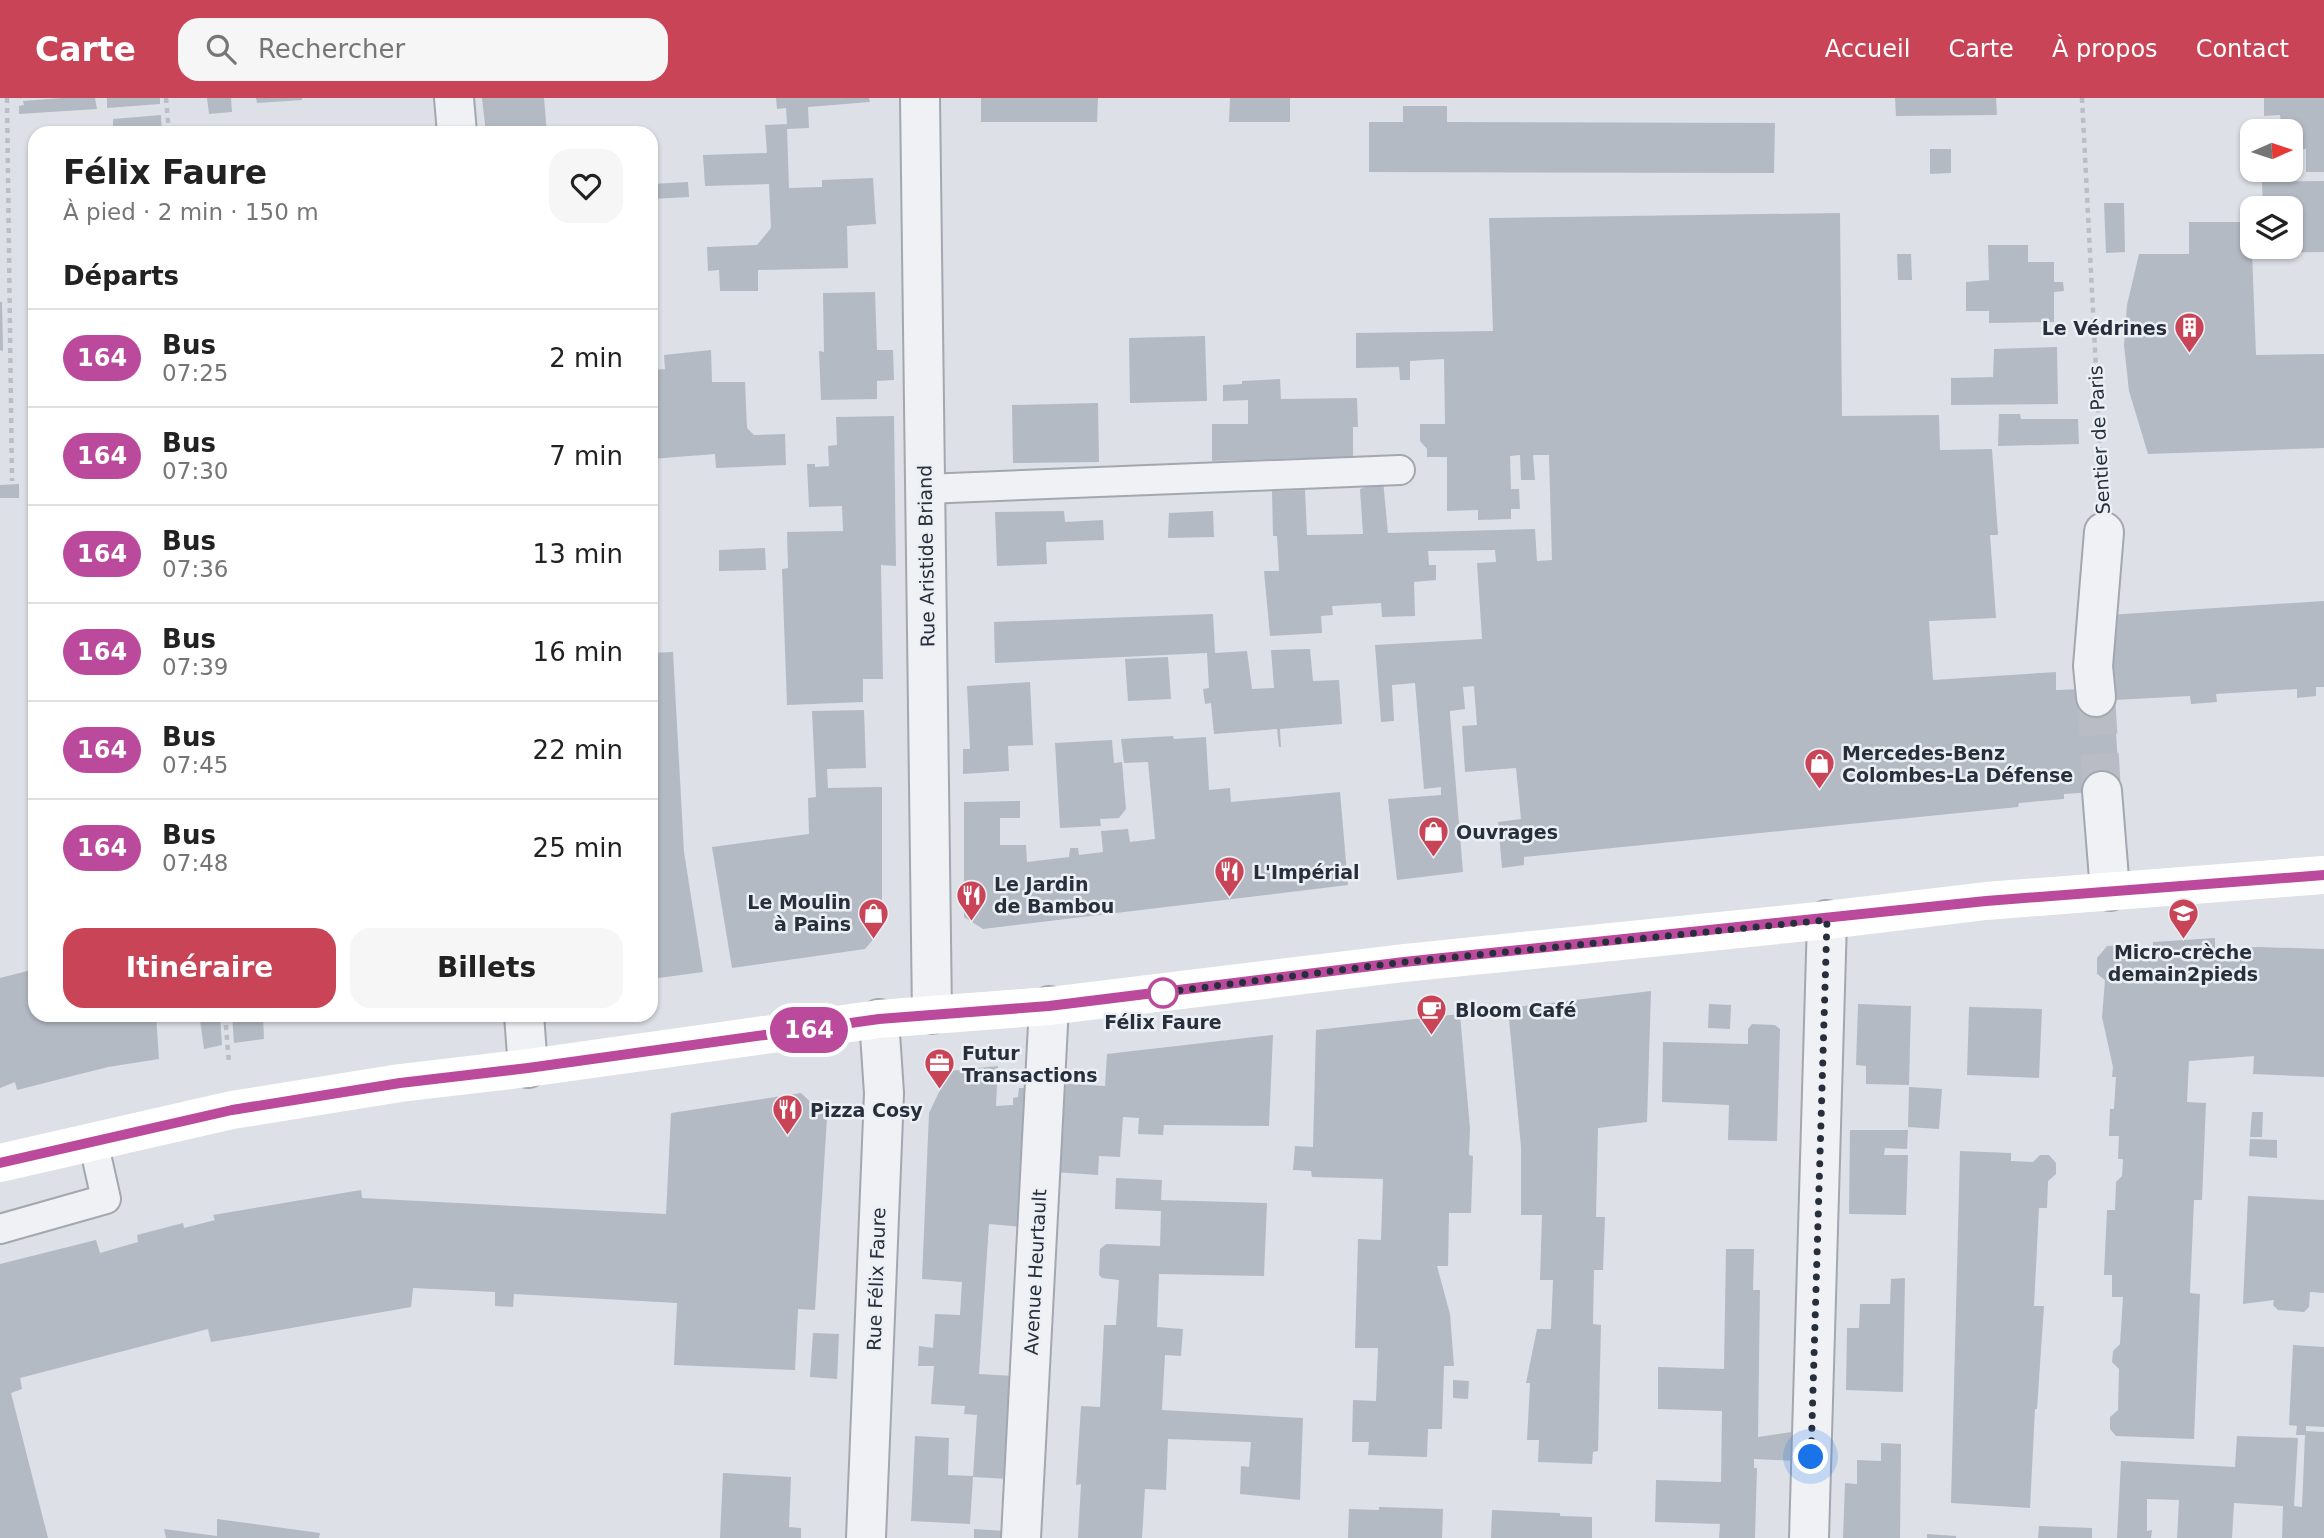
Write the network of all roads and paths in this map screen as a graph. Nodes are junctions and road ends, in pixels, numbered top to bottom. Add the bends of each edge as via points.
1 (8, 98) edge
2 (166, 98) edge
3 (454, 98) edge
4 (920, 98) edge
5 (2082, 98) edge
6 (168, 126) edge
7 (456, 126) edge
8 (1400, 470) dead end
9 (12, 481) dead end
10 (925, 489) junction
11 (2104, 532) joint
12 (2096, 697) tunnel mouth
13 (2102, 791) tunnel mouth
14 (2324, 875) edge
15 (2110, 891) junction
16 (1827, 920) junction
17 (1049, 1006) junction
18 (932, 1014) junction
19 (879, 1019) junction
20 (525, 1022) edge
21 (528, 1068) junction
22 (93, 1140) junction
23 (0, 1163) edge
24 (0, 1229) edge
25 (866, 1538) edge
26 (1021, 1538) edge
27 (1809, 1538) edge

1 - 9 path
2 - 6 path
3 - 7 street
4 - 10 street, Rue Aristide Briand
5 - 11 path, Sentier de Paris
8 - 10 lane
10 - 18 street, Rue Aristide Briand
11 - 12 street, Sentier de Paris via 2093,666
13 - 15 street
14 - 15 main road
15 - 16 main road
16 - 17 main road via 1404,962
16 - 27 street
17 - 18 main road
17 - 26 street, Avenue Heurtault
18 - 19 main road
19 - 21 main road
19 - 25 street, Rue Félix Faure via 884,1093
20 - 21 street
21 - 22 main road via 232,1110
22 - 23 main road
22 - 24 lane via 106,1199

